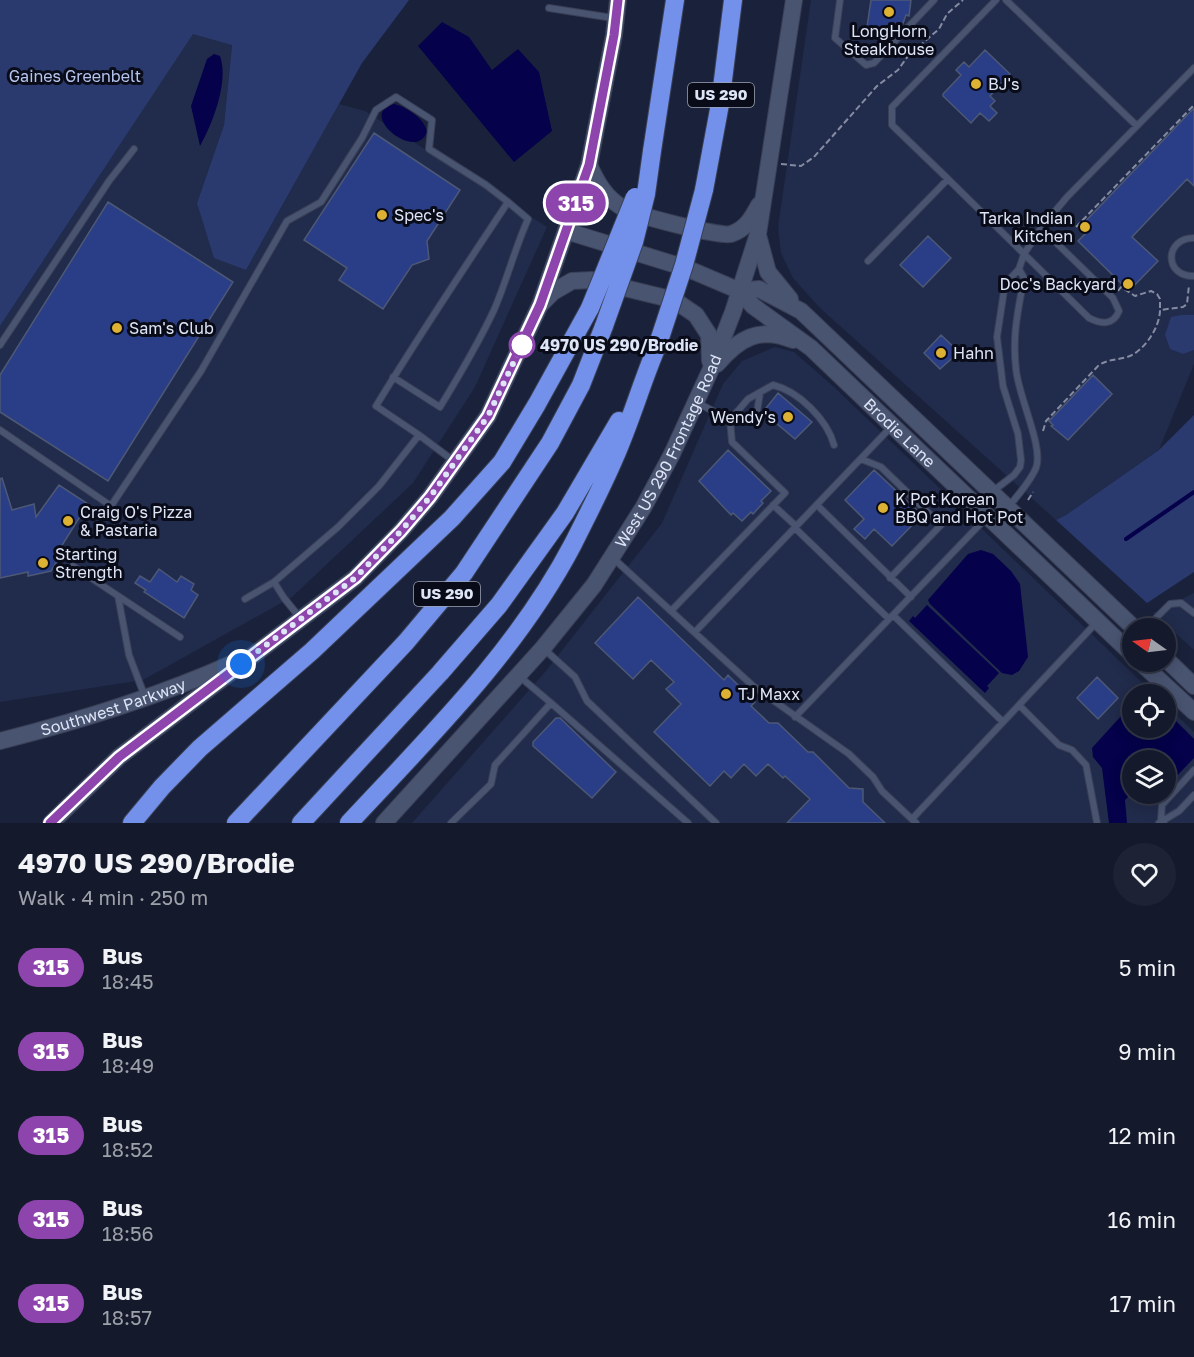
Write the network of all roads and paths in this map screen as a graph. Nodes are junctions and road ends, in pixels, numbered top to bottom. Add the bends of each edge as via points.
1 (618, 0) edge
2 (675, 0) edge
3 (733, 0) edge
4 (794, 0) edge
5 (840, 0) edge
6 (933, 0) edge
7 (963, 0) edge
8 (996, 0) edge
9 (1006, 0) edge
10 (549, 8) dead end
11 (616, 19) junction
12 (1194, 68) edge
13 (1194, 105) edge
14 (1137, 126) junction
15 (134, 148) dead end
16 (652, 151) junction
17 (781, 164) dead end
18 (589, 165) junction
19 (948, 179) junction
20 (765, 195) junction
21 (508, 202) junction
22 (1076, 227) dead end
23 (1041, 228) junction
24 (566, 231) junction
25 (758, 234) junction
26 (1194, 238) edge
27 (1024, 254) junction
28 (868, 261) dead end
29 (1019, 269) junction
30 (1192, 276) edge
31 (740, 291) junction
32 (1129, 294) dead end
33 (540, 305) junction
34 (1160, 310) junction
35 (801, 311) junction
36 (0, 345) edge
37 (811, 348) junction
38 (710, 371) junction
39 (393, 377) junction
40 (642, 380) junction
41 (760, 392) junction
42 (696, 402) junction
43 (730, 420) junction
44 (759, 420) dead end
45 (892, 426) junction
46 (0, 430) edge
47 (419, 435) junction
48 (1044, 437) dead end
49 (834, 445) dead end
50 (861, 459) junction
51 (455, 463) junction
52 (991, 493) junction
53 (773, 505) junction
54 (817, 505) junction
55 (1008, 508) junction
56 (988, 516) junction
57 (795, 527) junction
58 (612, 556) junction
59 (1063, 561) junction
60 (73, 566) dead end
61 (890, 578) junction
62 (274, 582) junction
63 (118, 596) junction
64 (910, 597) junction
65 (245, 599) dead end
66 (671, 611) junction
67 (1194, 613) edge
68 (891, 617) junction
69 (1123, 618) edge
70 (1156, 618) edge
71 (301, 619) junction
72 (1097, 622) junction
73 (694, 632) junction
74 (180, 637) dead end
75 (1122, 645) edge
76 (543, 648) junction
77 (259, 651) junction
78 (1176, 669) edge
79 (1151, 672) edge
80 (519, 675) junction
81 (1194, 686) edge
82 (145, 698) junction
83 (550, 703) junction
84 (1019, 705) junction
85 (1194, 712) edge
86 (795, 717) junction
87 (1003, 722) junction
88 (0, 741) edge
89 (1194, 771) edge
90 (1194, 795) edge
91 (914, 821) edge
92 (1161, 822) edge
93 (51, 823) edge
94 (132, 823) edge
95 (236, 823) edge
96 (301, 823) edge
97 (349, 823) edge
98 (384, 823) edge
99 (451, 823) edge
100 (688, 823) edge
101 (716, 823) edge
102 (1097, 823) edge

1 - 11 main road
2 - 16 highway, US 290
3 - 40 highway, US 290, bridge via 704,190 684,265
4 - 20 main road, West US 290 Frontage Road
5 - 6 lane via 835,38 866,65 874,63
7 - 17 path via 898,70 877,86 814,157 801,166
8 - 19 lane via 892,107 892,125
9 - 14 lane
10 - 11 lane
11 - 18 main road
12 - 14 lane
13 - 22 path
14 - 23 lane
15 - 36 lane
16 - 94 highway, bridge via 590,308 502,462 453,518 312,651 200,748
16 - 95 highway, US 290, bridge via 634,242 581,385 550,443 464,573 406,642
18 - 20 main road via 597,183 625,209 711,234 730,234 748,224
18 - 24 main road
19 - 27 lane
19 - 28 lane
20 - 25 main road, West US 290 Frontage Road
21 - 39 lane
21 - 39 lane via 528,219 494,309 440,407
21 - 46 lane via 429,148 432,120 396,97 376,110 321,202 288,221 201,371 111,506
23 - 27 lane
23 - 27 lane via 1113,298 1119,311 1116,317 1100,324 1089,318
24 - 31 main road, Brodie Lane via 686,268
24 - 33 main road
25 - 31 main road, West US 290 Frontage Road
25 - 35 main road via 768,272
26 - 30 lane via 1180,241 1171,257 1179,273
27 - 29 lane
29 - 52 lane via 1005,284 997,337 1003,386 1018,434 1021,460 1014,475
29 - 55 lane via 1024,278 1014,335 1016,372 1037,444 1037,466
30 - 34 path via 1187,304
31 - 35 main road, Brodie Lane via 759,289
31 - 37 main road, Brodie Lane via 753,306
31 - 38 main road, West US 290 Frontage Road
32 - 34 path via 1157,294
33 - 38 main road via 572,281 592,280 674,300 696,315 709,335
33 - 51 main road via 488,416
34 - 48 path via 1158,325 1140,348 1129,357 1108,359 1099,365 1046,421
35 - 52 main road, Brodie Lane
37 - 38 main road via 783,336 762,333 730,348
37 - 45 main road, Brodie Lane
38 - 42 main road, West US 290 Frontage Road
39 - 47 lane via 376,406
40 - 96 highway, US 290 via 565,513 499,605
40 - 97 highway via 615,457 572,545 514,639
41 - 43 lane via 748,399
41 - 44 lane
41 - 49 lane via 773,385 793,393 831,434
42 - 43 lane
42 - 58 main road, West US 290 Frontage Road via 648,499
43 - 53 lane via 732,442 785,493
45 - 50 lane
45 - 56 main road, Brodie Lane
47 - 51 lane
47 - 62 lane via 371,494
50 - 54 lane
50 - 61 lane via 881,467 941,525
51 - 71 main road via 401,531 355,578
52 - 55 main road, Brodie Lane
53 - 57 lane
53 - 66 lane
54 - 57 lane
54 - 61 lane
55 - 59 main road, Brodie Lane
56 - 59 main road via 997,515 1051,558
56 - 64 lane
56 - 72 main road, Brodie Lane
57 - 68 lane
57 - 73 lane
58 - 66 lane
58 - 76 main road, West US 290 Frontage Road
59 - 69 main road, Brodie Lane
60 - 63 lane
61 - 64 lane
62 - 65 lane
62 - 71 lane
63 - 74 lane
63 - 82 lane via 129,655
64 - 68 lane
66 - 73 lane
67 - 70 lane via 1181,603 1170,604
68 - 86 lane
68 - 87 lane
71 - 77 main road
72 - 75 main road, Brodie Lane
72 - 84 lane
73 - 86 lane via 753,686
76 - 80 main road, West US 290 Frontage Road
76 - 101 lane via 575,677 587,701
77 - 82 main road, Southwest Parkway
77 - 93 main road via 119,757
78 - 81 main road
79 - 85 main road
80 - 83 lane
80 - 98 main road, West US 290 Frontage Road
82 - 88 main road, Southwest Parkway
83 - 99 lane via 495,765 491,784
83 - 100 lane
84 - 87 lane
84 - 102 lane via 1059,745 1072,750 1086,765
86 - 91 lane via 849,754
87 - 91 lane
89 - 92 lane via 1162,805
90 - 92 lane via 1179,812

